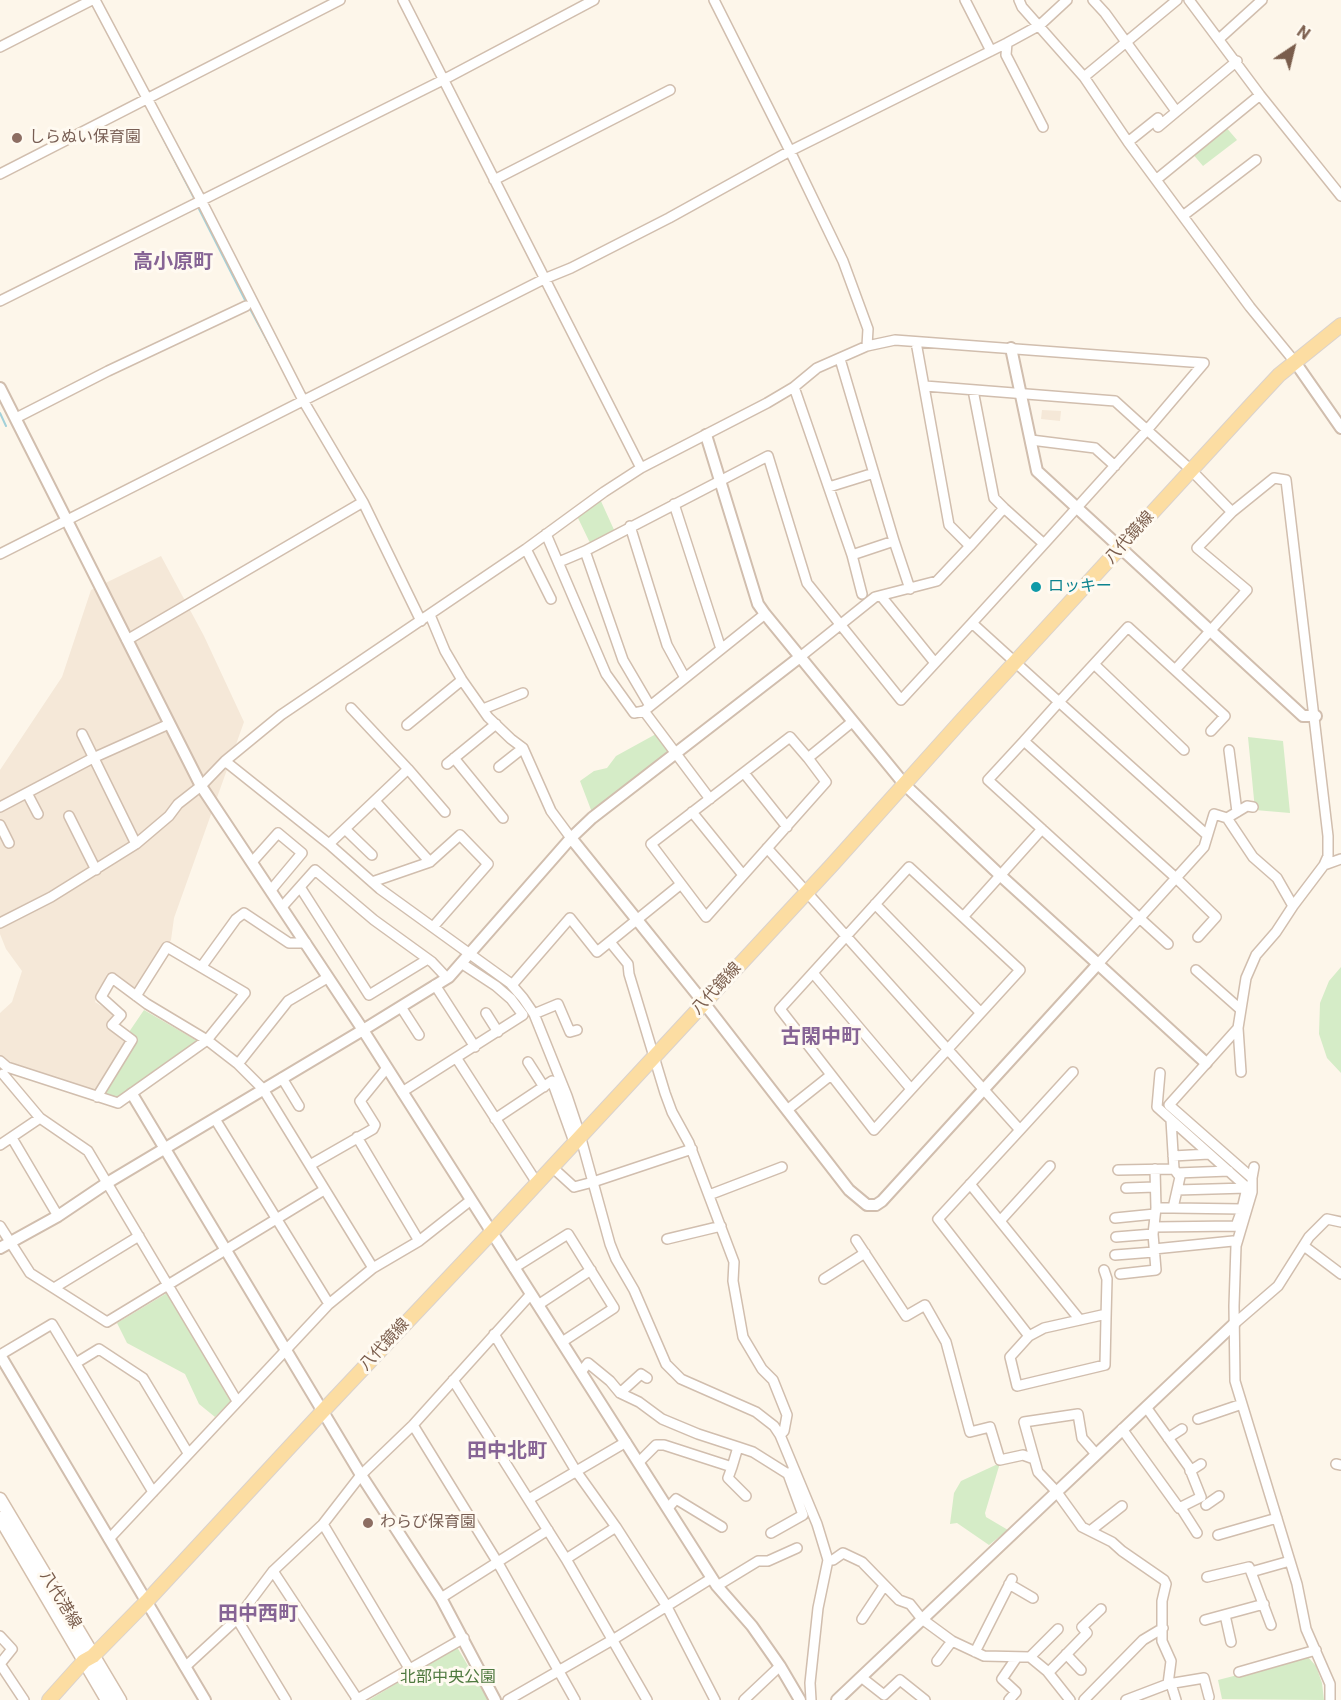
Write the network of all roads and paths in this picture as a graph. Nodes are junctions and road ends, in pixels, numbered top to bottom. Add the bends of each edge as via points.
1 (340, 0) edge
2 (403, 0) edge
3 (594, 0) edge
4 (714, 0) edge
5 (965, 0) edge
6 (1019, 0) edge
7 (1067, 0) edge
8 (1093, 0) edge
9 (1178, 0) edge
10 (1189, 0) edge
11 (1262, 0) edge
12 (92, 1) edge
13 (1040, 25) junction
14 (1219, 39) junction
15 (1007, 43) junction
16 (1126, 43) junction
17 (0, 47) edge
18 (992, 51) junction
19 (1237, 61) junction
20 (1084, 77) junction
21 (443, 80) junction
22 (670, 90) dead end
23 (1260, 95) junction
24 (145, 101) junction
25 (1176, 111) junction
26 (1043, 127) dead end
27 (1128, 142) junction
28 (790, 151) junction
29 (1256, 160) dead end
30 (0, 174) edge
31 (1157, 179) junction
32 (494, 180) junction
33 (1341, 196) edge
34 (198, 201) junction
35 (1184, 215) junction
36 (544, 279) junction
37 (0, 301) edge
38 (246, 306) dead end
39 (1341, 325) edge
40 (916, 342) junction
41 (867, 346) junction
42 (1011, 348) junction
43 (840, 359) junction
44 (1295, 362) junction
45 (925, 386) junction
46 (794, 387) junction
47 (0, 388) edge
48 (973, 390) junction
49 (1022, 393) junction
50 (304, 402) junction
51 (16, 418) junction
52 (1341, 428) edge
53 (1147, 430) junction
54 (706, 435) junction
55 (1031, 440) junction
56 (1115, 466) junction
57 (641, 468) junction
58 (1191, 470) junction
59 (874, 473) junction
60 (720, 480) junction
61 (829, 487) junction
62 (363, 502) junction
63 (674, 504) junction
64 (1004, 508) junction
65 (1077, 508) junction
66 (1233, 512) junction
67 (68, 519) junction
68 (630, 526) junction
69 (546, 534) junction
70 (894, 541) junction
71 (1044, 544) junction
72 (970, 546) junction
73 (526, 549) junction
74 (1120, 549) junction
75 (585, 551) junction
76 (0, 554) edge
77 (852, 555) junction
78 (559, 562) junction
79 (910, 589) junction
80 (862, 594) dead end
81 (881, 596) junction
82 (551, 599) dead end
83 (765, 614) junction
84 (430, 615) junction
85 (421, 621) junction
86 (972, 623) junction
87 (840, 625) junction
88 (1210, 630) junction
89 (127, 640) junction
90 (721, 649) junction
91 (800, 657) junction
92 (1016, 662) junction
93 (935, 663) junction
94 (1095, 665) junction
95 (1174, 670) junction
96 (685, 678) junction
97 (462, 680) junction
98 (523, 693) dead end
99 (1059, 702) junction
100 (351, 708) dead end
101 (647, 708) junction
102 (483, 709) junction
103 (1316, 716) junction
104 (852, 722) junction
105 (169, 724) junction
106 (496, 724) junction
107 (407, 725) dead end
108 (1211, 731) dead end
109 (82, 734) dead end
110 (1024, 741) junction
111 (523, 748) junction
112 (1184, 750) dead end
113 (1229, 750) dead end
114 (676, 753) junction
115 (93, 758) junction
116 (808, 758) junction
117 (225, 761) junction
118 (499, 767) dead end
119 (408, 769) junction
120 (744, 773) junction
121 (905, 785) junction
122 (201, 786) junction
123 (27, 793) junction
124 (710, 799) junction
125 (375, 801) junction
126 (0, 807) edge
127 (1253, 807) dead end
128 (445, 812) dead end
129 (692, 812) junction
130 (1237, 812) junction
131 (38, 814) dead end
132 (69, 816) dead end
133 (503, 818) dead end
134 (1227, 818) junction
135 (0, 825) edge
136 (787, 826) junction
137 (345, 829) junction
138 (1042, 829) junction
139 (1208, 835) junction
140 (571, 838) junction
141 (9, 843) dead end
142 (136, 844) junction
143 (328, 844) junction
144 (767, 848) junction
145 (372, 855) dead end
146 (1341, 859) edge
147 (253, 861) junction
148 (430, 862) junction
149 (1324, 865) junction
150 (96, 870) junction
151 (743, 875) junction
152 (1001, 876) junction
153 (1176, 878) junction
154 (372, 882) junction
155 (681, 884) junction
156 (300, 887) junction
157 (271, 890) junction
158 (806, 893) junction
159 (875, 904) junction
160 (1293, 906) junction
161 (282, 907) junction
162 (963, 916) junction
163 (1139, 917) junction
164 (638, 919) junction
165 (0, 923) edge
166 (433, 927) junction
167 (845, 937) junction
168 (1198, 937) dead end
169 (609, 942) junction
170 (306, 943) junction
171 (1168, 944) dead end
172 (470, 953) junction
173 (428, 959) junction
174 (461, 963) junction
175 (1098, 964) junction
176 (201, 966) junction
177 (1196, 970) dead end
178 (813, 973) junction
179 (327, 978) junction
180 (447, 978) junction
181 (435, 985) junction
182 (512, 985) junction
183 (136, 996) junction
184 (704, 1003) junction
185 (401, 1007) junction
186 (1240, 1009) junction
187 (980, 1012) junction
188 (486, 1013) dead end
189 (534, 1014) junction
190 (1238, 1028) junction
191 (363, 1030) junction
192 (577, 1030) dead end
193 (498, 1032) junction
194 (419, 1035) dead end
195 (207, 1040) junction
196 (475, 1047) junction
197 (947, 1050) junction
198 (655, 1056) junction
199 (457, 1059) junction
200 (528, 1062) dead end
201 (1206, 1063) junction
202 (238, 1064) junction
203 (2, 1069) edge
204 (386, 1069) junction
205 (1073, 1072) dead end
206 (1241, 1072) dead end
207 (1160, 1073) dead end
208 (831, 1075) junction
209 (282, 1078) junction
210 (544, 1087) junction
211 (263, 1089) junction
212 (911, 1089) junction
213 (983, 1089) junction
214 (402, 1092) junction
215 (132, 1094) junction
216 (97, 1097) junction
217 (299, 1106) dead end
218 (787, 1110) junction
219 (40, 1118) junction
220 (215, 1119) junction
221 (495, 1119) junction
222 (1171, 1120) junction
223 (1020, 1130) junction
224 (357, 1137) junction
225 (12, 1138) junction
226 (577, 1139) junction
227 (0, 1145) edge
228 (166, 1149) junction
229 (692, 1149) junction
230 (1209, 1154) junction
231 (1173, 1156) junction
232 (310, 1165) junction
233 (1050, 1166) dead end
234 (552, 1167) junction
235 (782, 1167) dead end
236 (1254, 1167) dead end
237 (1155, 1169) junction
238 (1118, 1170) dead end
239 (1176, 1171) junction
240 (1229, 1171) junction
241 (1252, 1178) junction
242 (593, 1182) junction
243 (107, 1183) junction
244 (537, 1183) junction
245 (970, 1184) junction
246 (1155, 1187) junction
247 (1126, 1188) dead end
248 (324, 1190) junction
249 (1177, 1190) junction
250 (1250, 1190) junction
251 (709, 1195) junction
252 (471, 1200) junction
253 (1173, 1208) junction
254 (1242, 1209) junction
255 (1156, 1211) junction
256 (58, 1216) junction
257 (1115, 1218) dead end
258 (277, 1220) junction
259 (1000, 1221) junction
260 (1341, 1222) edge
261 (0, 1226) edge
262 (721, 1226) junction
263 (1236, 1226) junction
264 (1154, 1231) junction
265 (491, 1233) junction
266 (139, 1236) junction
267 (1116, 1238) dead end
268 (667, 1239) dead end
269 (856, 1240) dead end
270 (419, 1241) junction
271 (1235, 1241) junction
272 (5, 1245) edge
273 (1304, 1246) junction
274 (225, 1250) junction
275 (1154, 1250) junction
276 (865, 1253) junction
277 (1115, 1255) dead end
278 (373, 1268) junction
279 (514, 1268) junction
280 (591, 1270) junction
281 (1104, 1270) dead end
282 (1120, 1274) dead end
283 (1341, 1274) edge
284 (824, 1279) dead end
285 (169, 1284) junction
286 (54, 1288) junction
287 (531, 1294) junction
288 (328, 1304) junction
289 (538, 1305) junction
290 (1106, 1318) junction
291 (1080, 1320) junction
292 (1234, 1324) junction
293 (494, 1334) junction
294 (1029, 1336) junction
295 (562, 1342) junction
296 (285, 1350) junction
297 (0, 1355) edge
298 (76, 1363) junction
299 (581, 1372) junction
300 (641, 1374) dead end
301 (453, 1380) junction
302 (621, 1393) junction
303 (237, 1401) junction
304 (1242, 1404) junction
305 (1146, 1407) junction
306 (323, 1411) junction
307 (1198, 1419) dead end
308 (413, 1425) junction
309 (1122, 1429) junction
310 (1182, 1429) dead end
311 (780, 1435) junction
312 (1168, 1438) junction
313 (626, 1442) junction
314 (738, 1447) junction
315 (188, 1453) junction
316 (1096, 1454) junction
317 (1034, 1460) junction
318 (639, 1462) junction
319 (1201, 1464) dead end
320 (732, 1467) junction
321 (576, 1471) junction
322 (1190, 1471) junction
323 (791, 1472) junction
324 (361, 1475) junction
325 (1056, 1491) junction
326 (153, 1492) junction
327 (746, 1496) dead end
328 (1219, 1496) dead end
329 (0, 1499) edge
330 (529, 1499) junction
331 (1206, 1504) junction
332 (1122, 1506) dead end
333 (668, 1508) junction
334 (1181, 1508) junction
335 (0, 1518) edge
336 (1277, 1518) junction
337 (721, 1523) dead end
338 (323, 1524) junction
339 (616, 1527) junction
340 (548, 1530) junction
341 (1090, 1531) junction
342 (771, 1533) dead end
343 (1197, 1533) dead end
344 (1218, 1534) dead end
345 (110, 1539) junction
346 (797, 1548) dead end
347 (566, 1559) junction
348 (828, 1560) junction
349 (1290, 1561) junction
350 (498, 1563) junction
351 (273, 1571) junction
352 (1251, 1572) junction
353 (1207, 1576) dead end
354 (715, 1582) junction
355 (884, 1587) junction
356 (441, 1598) junction
357 (1033, 1598) dead end
358 (147, 1601) junction
359 (1264, 1604) junction
360 (666, 1605) junction
361 (1101, 1609) dead end
362 (1225, 1615) junction
363 (922, 1618) junction
364 (237, 1619) junction
365 (862, 1619) dead end
366 (1205, 1620) dead end
367 (1271, 1625) dead end
368 (1163, 1628) junction
369 (1058, 1629) dead end
370 (0, 1636) edge
371 (464, 1638) junction
372 (614, 1639) junction
373 (952, 1641) junction
374 (1231, 1642) dead end
375 (1316, 1650) junction
376 (975, 1652) junction
377 (1066, 1654) junction
378 (1017, 1657) junction
379 (1030, 1657) junction
380 (937, 1661) dead end
381 (88, 1662) junction
382 (1122, 1662) junction
383 (0, 1664) edge
384 (780, 1666) junction
385 (185, 1667) junction
386 (410, 1670) junction
387 (558, 1670) junction
388 (1081, 1670) dead end
389 (1048, 1672) junction
390 (1239, 1672) dead end
391 (1127, 1673) dead end
392 (861, 1677) junction
393 (1169, 1684) junction
394 (1144, 1697) edge
395 (1209, 1697) dead end
396 (842, 1698) edge
397 (24, 1700) edge
398 (49, 1700) edge
399 (59, 1700) edge
400 (107, 1700) edge
401 (120, 1700) edge
402 (205, 1700) edge
403 (286, 1700) edge
404 (357, 1700) edge
405 (495, 1700) edge
406 (508, 1700) edge
407 (575, 1700) edge
408 (647, 1700) edge
409 (715, 1700) edge
410 (744, 1700) edge
411 (800, 1700) edge
412 (811, 1700) edge
413 (925, 1700) edge
414 (1009, 1700) edge
415 (1070, 1700) edge
416 (1084, 1700) edge
417 (1126, 1700) edge
418 (1176, 1700) edge
419 (1330, 1700) edge

1 - 24 street
2 - 21 street
3 - 21 street
4 - 28 street
5 - 18 street
6 - 13 street
7 - 13 street
8 - 16 street
9 - 16 street
10 - 14 street
11 - 14 street
12 - 17 street
12 - 24 street
13 - 15 street
13 - 20 street
14 - 19 street
15 - 18 street
15 - 26 street via 1006,55
16 - 20 street
16 - 25 street
18 - 28 street
19 - 23 street
19 - 25 street
20 - 27 street
21 - 32 street
21 - 34 street
22 - 32 street
23 - 31 street
23 - 33 street
24 - 30 street
24 - 34 street
25 - 27 street
27 - 31 street
28 - 36 street via 669,218
28 - 41 street via 843,261 868,329
29 - 35 street
31 - 35 street
32 - 36 street
34 - 37 street
34 - 50 street
35 - 44 street
36 - 50 street
36 - 57 street
38 - 51 street
39 - 44 main road, 八代鏡線
40 - 41 street via 895,340
40 - 42 street
40 - 45 street
41 - 43 street
42 - 49 street
42 - 53 street via 1204,363
43 - 46 street via 818,368
43 - 59 street
44 - 52 street
44 - 58 main road, 八代鏡線
45 - 48 street
45 - 72 street via 949,525
46 - 54 street
46 - 61 street
47 - 51 street
48 - 49 street
48 - 64 street via 994,498
49 - 53 street via 1115,401
49 - 55 street
50 - 62 street
50 - 67 street
51 - 67 street
53 - 56 street
53 - 58 street
54 - 57 street
54 - 60 street
55 - 56 street via 1095,448
55 - 65 street via 1037,471
56 - 65 street
57 - 69 street
58 - 66 street
58 - 74 main road, 八代鏡線
59 - 61 street
59 - 70 street
60 - 63 street
60 - 83 street via 758,604
60 - 87 street via 768,456 807,583
61 - 77 street
62 - 85 street
62 - 89 street
63 - 68 street
63 - 90 street
64 - 71 street
64 - 72 street
65 - 71 street
65 - 74 street
66 - 88 street via 1197,548 1247,590
66 - 103 street via 1274,478 1286,480
67 - 76 street
67 - 89 street
68 - 75 street
68 - 96 street via 667,645
69 - 73 street
69 - 78 street
70 - 77 street
70 - 79 street
71 - 86 street
72 - 79 street via 937,581
73 - 82 street
73 - 84 street
74 - 88 street
74 - 92 main road, 八代鏡線
75 - 78 street
75 - 101 street via 622,660
77 - 80 street
78 - 101 street via 606,674 634,713
79 - 81 street
81 - 87 street
81 - 93 street
83 - 90 street
83 - 91 street
84 - 85 street
84 - 97 street
85 - 117 street via 281,715
86 - 92 street
86 - 93 street
87 - 91 street
87 - 93 street via 901,700
88 - 95 street
88 - 103 street via 1303,716
89 - 105 street
90 - 96 street
91 - 104 street
91 - 114 street
92 - 99 street
92 - 121 main road, 八代鏡線
94 - 95 street via 1128,627
94 - 99 street
94 - 112 street
95 - 108 street via 1225,716
96 - 101 street
97 - 102 street
97 - 107 street
98 - 102 street
99 - 110 street
99 - 139 street
100 - 119 street
101 - 114 street
102 - 106 street
103 - 149 street via 1328,836
104 - 116 street
104 - 121 street
105 - 115 street
105 - 122 street
106 - 111 street
106 - 133 street via 450,761
109 - 115 street
110 - 138 street via 988,780
110 - 153 street
111 - 118 street
111 - 140 street via 551,811
113 - 130 street
114 - 124 street
114 - 140 street
115 - 123 street
115 - 142 street
116 - 120 street via 790,737
116 - 136 street via 826,782
117 - 122 street
117 - 143 street
119 - 125 street
119 - 128 street
120 - 124 street
120 - 136 street
121 - 152 street
121 - 158 main road, 八代鏡線
122 - 142 street
122 - 147 street
123 - 126 street
123 - 131 street
124 - 129 street
125 - 137 street
125 - 148 street
127 - 130 street
129 - 151 street
129 - 155 street via 651,844
130 - 134 street
132 - 150 street
134 - 139 street via 1214,814
134 - 160 street via 1253,857 1277,878
135 - 141 street
136 - 144 street
137 - 143 street
137 - 145 street
138 - 152 street
138 - 163 street
139 - 153 street via 1204,847
140 - 164 street
140 - 172 street
142 - 150 street
143 - 154 street
144 - 151 street
144 - 158 street
146 - 149 street
147 - 157 street
147 - 157 street via 278,833 302,853
148 - 154 street
148 - 166 street via 460,835 488,864
149 - 160 street
150 - 165 street
151 - 155 street via 706,917
152 - 162 street
152 - 175 street
153 - 163 street
153 - 168 street via 1216,917
154 - 166 street
155 - 164 street
156 - 161 street
156 - 173 street via 315,870
156 - 173 street via 369,995
157 - 161 street
158 - 167 street
158 - 184 main road, 八代鏡線
159 - 162 street via 909,867
159 - 167 street
159 - 187 street
160 - 186 street via 1256,955 1246,978
161 - 170 street
162 - 187 street via 1020,970
163 - 171 street
163 - 175 street
164 - 169 street
164 - 184 street
166 - 172 street
167 - 178 street
167 - 197 street
169 - 182 street via 597,952 570,918
169 - 198 street via 628,964
170 - 176 street via 289,943 244,913
170 - 179 street
172 - 174 street
172 - 182 street
173 - 180 street
174 - 180 street
174 - 193 street via 496,986 523,1016
175 - 201 street
175 - 213 street
176 - 183 street via 167,947
176 - 195 street via 245,993
177 - 186 street
178 - 208 street via 780,1009
178 - 212 street
179 - 191 street
179 - 202 street via 288,1001
180 - 181 street
181 - 185 street
181 - 196 street
182 - 189 street
183 - 195 street
183 - 216 street via 112,978 100,997 121,1015 112,1025 132,1040
184 - 198 main road, 八代鏡線
184 - 218 street
185 - 191 street
185 - 194 street
186 - 190 street
187 - 197 street
188 - 193 street
189 - 192 street via 558,1004 570,1032
189 - 226 street
190 - 201 street
190 - 206 street
191 - 204 street
191 - 209 street
193 - 196 street
195 - 202 street
195 - 215 street
196 - 199 street
197 - 212 street
197 - 213 street
198 - 226 main road, 八代鏡線
198 - 229 street via 672,1112
199 - 214 street
199 - 221 street
200 - 210 street
201 - 241 street via 1169,1105
202 - 211 street
203 - 216 street
203 - 219 street
204 - 214 street
204 - 224 street via 360,1101 375,1125
205 - 223 street
207 - 222 street via 1157,1107
208 - 212 street via 874,1130
208 - 218 street
209 - 211 street
209 - 217 street
210 - 221 street
210 - 226 street via 552,1081
211 - 220 street
211 - 232 street
213 - 218 street via 876,1205 858,1200
213 - 223 street
214 - 252 street
215 - 216 street via 118,1103
215 - 228 street
219 - 225 street
219 - 243 street via 88,1151
220 - 228 street
220 - 258 street
221 - 244 street
222 - 230 street
222 - 231 street
223 - 245 street
224 - 232 street
224 - 270 street
225 - 227 street
225 - 256 street
226 - 234 main road, 八代鏡線
226 - 242 street
228 - 243 street
228 - 274 street
229 - 242 street
229 - 251 street
230 - 231 street
230 - 240 street
231 - 239 street
232 - 248 street
233 - 259 street
234 - 242 street via 574,1187
234 - 244 main road, 八代鏡線
235 - 251 street
236 - 241 street
237 - 238 street
237 - 239 street
237 - 246 street
239 - 240 street
239 - 249 street via 1180,1177
240 - 250 street
241 - 250 street
242 - 311 street via 616,1259 666,1364 681,1379 766,1418
243 - 256 street
243 - 266 street
244 - 265 main road, 八代鏡線
245 - 259 street
245 - 294 street via 938,1219
246 - 247 street
246 - 255 street
248 - 258 street
248 - 278 street
249 - 250 street
249 - 253 street
250 - 254 street
250 - 271 street
251 - 262 street
252 - 265 street
252 - 270 street
253 - 254 street
253 - 255 street
254 - 263 street
255 - 257 street
255 - 264 street
256 - 272 street
258 - 274 street
258 - 288 street
259 - 291 street
260 - 273 street via 1326,1219
261 - 272 street
262 - 268 street
262 - 311 street via 734,1262 733,1281 743,1337 773,1380 787,1415
263 - 264 street
263 - 271 street
264 - 267 street
264 - 275 street
265 - 279 street
265 - 306 main road, 八代鏡線
266 - 285 street
266 - 286 street
269 - 276 street
270 - 278 street
271 - 275 street
271 - 292 street
272 - 286 street via 30,1273
273 - 283 street
273 - 292 street via 1278,1287
274 - 285 street
274 - 296 street
275 - 277 street
275 - 282 street via 1156,1270
276 - 284 street
276 - 317 street via 906,1316 925,1305 946,1342 970,1432 990,1427 1000,1460 1023,1455
278 - 288 street
279 - 280 street via 568,1234
279 - 287 street
280 - 289 street
280 - 295 street via 615,1308
281 - 290 street
285 - 286 street via 107,1322
285 - 303 street
287 - 289 street
287 - 293 street
288 - 296 street
289 - 295 street
290 - 291 street via 1102,1315
290 - 294 street via 1105,1365 1017,1386 1010,1357
291 - 294 street via 1044,1328
292 - 304 street via 1235,1381
292 - 305 street
293 - 301 street
293 - 321 street
295 - 299 street
296 - 303 street
296 - 306 street
297 - 298 street via 52,1324
297 - 345 street
298 - 315 street via 99,1349 143,1378
298 - 326 street
299 - 302 street via 588,1363
299 - 313 street
300 - 302 street
301 - 308 street
301 - 330 street
302 - 314 street via 662,1419
303 - 315 street
304 - 307 street
304 - 336 street
305 - 309 street
305 - 312 street
306 - 324 street
306 - 358 main road, 八代鏡線
308 - 324 street
308 - 350 street
309 - 316 street
309 - 334 street
310 - 312 street
311 - 323 street
312 - 322 street
313 - 318 street
313 - 321 street
314 - 320 street
314 - 323 street
315 - 326 street
316 - 317 street via 1082,1438 1078,1414 1024,1422
316 - 325 street
317 - 325 street via 1038,1472
318 - 320 street via 656,1445 664,1445
318 - 333 street
319 - 322 street
320 - 327 street via 728,1478
321 - 330 street
321 - 339 street
322 - 331 street
323 - 342 street via 803,1515
323 - 348 street via 817,1524
324 - 338 street
324 - 356 street
325 - 341 street via 1082,1527
325 - 363 street
326 - 345 street
328 - 331 street
329 - 381 main road, 八代港線
330 - 340 street
331 - 334 street
332 - 341 street
333 - 337 street via 676,1499
333 - 354 street
334 - 343 street
335 - 381 main road, 八代港線
336 - 344 street
336 - 349 street
338 - 351 street
338 - 386 street
339 - 347 street
339 - 360 street
340 - 347 street
340 - 350 street
341 - 368 street via 1164,1580
345 - 358 street
346 - 354 street
347 - 372 street
348 - 355 street via 843,1553 862,1562
348 - 412 street via 818,1608
349 - 352 street
349 - 375 street via 1306,1629
350 - 356 street
350 - 387 street
351 - 364 street
351 - 404 street
352 - 353 street via 1249,1567
352 - 359 street
354 - 360 street
354 - 384 street
355 - 363 street
355 - 365 street
356 - 371 street
357 - 376 street via 1010,1582
358 - 381 main road, 八代鏡線
358 - 385 street
359 - 362 street
359 - 367 street
360 - 372 street
360 - 409 street
361 - 377 street via 1082,1627 1087,1633
362 - 366 street
362 - 374 street
363 - 373 street
363 - 392 street
364 - 385 street
364 - 403 street
368 - 382 street via 1143,1640
368 - 393 street via 1162,1641 1171,1661
369 - 379 street
370 - 383 street via 12,1649
371 - 386 street
371 - 405 street
372 - 387 street
372 - 408 street
373 - 376 street
373 - 380 street
375 - 390 street
375 - 419 street via 1330,1684
376 - 378 street
377 - 388 street
377 - 389 street
378 - 379 street
378 - 414 street via 1002,1679 1016,1692
379 - 389 street
381 - 398 main road, 八代鏡線
381 - 399 main road, 八代鏡線
381 - 400 main road, 八代港線
381 - 401 main road, 八代港線
382 - 391 street
382 - 416 street
383 - 397 street
384 - 410 street
384 - 411 street
385 - 402 street
386 - 404 street
387 - 406 street
387 - 407 street
389 - 415 street
392 - 396 street
392 - 413 street via 884,1695 900,1680
393 - 394 street
393 - 395 street via 1204,1678
393 - 418 street
394 - 417 street

